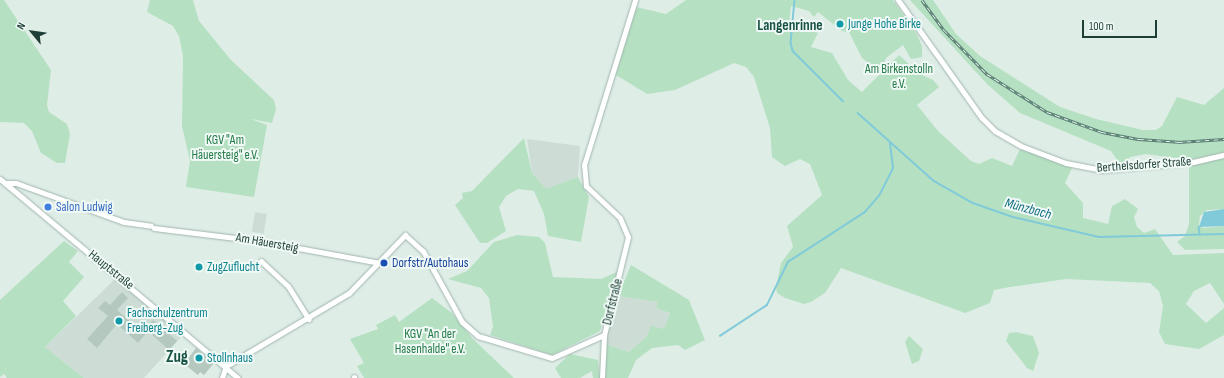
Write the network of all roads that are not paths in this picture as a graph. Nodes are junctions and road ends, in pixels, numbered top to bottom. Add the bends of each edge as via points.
1 (635, 0) edge
2 (898, 0) edge
3 (1224, 155) edge
4 (0, 179) edge
5 (5, 184) junction
6 (261, 261) dead end
7 (380, 264) junction
8 (309, 319) junction
9 (604, 335) junction
10 (226, 366) junction
11 (222, 378) edge
12 (238, 378) edge
13 (602, 378) edge

1 - 9 street, Dorfstraße via 584,165 586,186 620,218 628,237
2 - 3 street, Berthelsdorfer Straße via 982,118 995,131 1021,146 1066,163 1102,170 1193,162
4 - 5 street, Hauptstraße
5 - 7 street, Am Häuersteig via 16,183 124,222 260,241
5 - 10 street, Hauptstraße
6 - 8 street via 288,286
7 - 8 street, Dorfstraße via 349,293
7 - 9 street, Dorfstraße via 399,239 409,236 422,251 462,322 483,339 552,358
8 - 10 street, Dorfstraße
9 - 13 street
10 - 11 street
10 - 12 street, Hauptstraße

